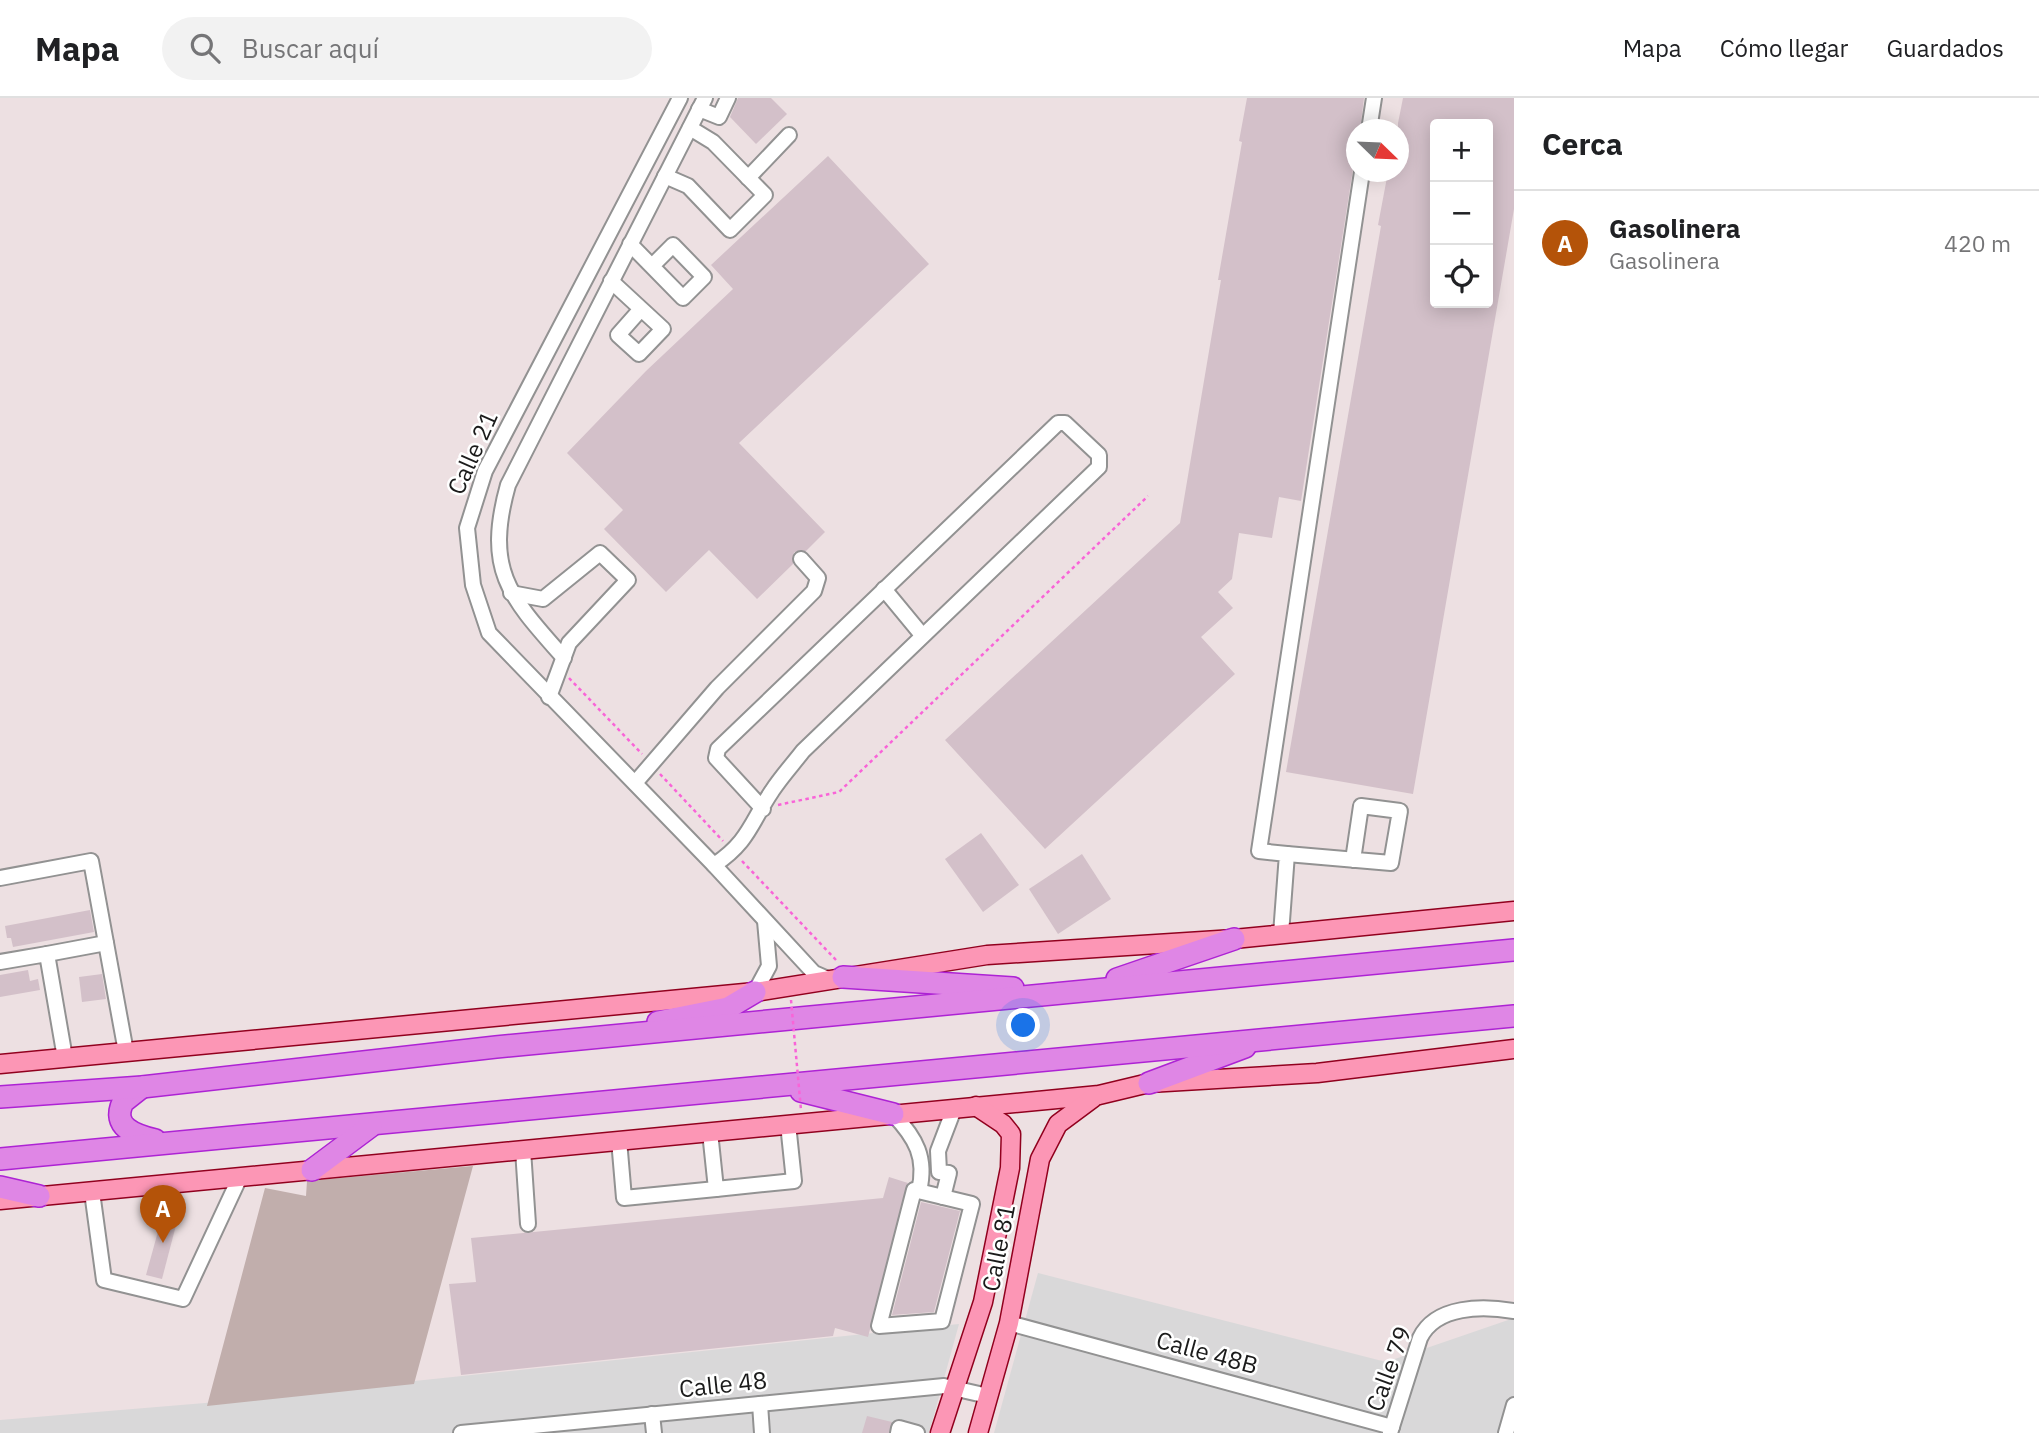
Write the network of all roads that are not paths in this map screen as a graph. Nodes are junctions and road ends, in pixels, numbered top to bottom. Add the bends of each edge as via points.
1 (728, 98) edge
2 (1374, 98) edge
3 (680, 99) edge
4 (702, 104) edge
5 (1371, 119) edge
6 (686, 134) junction
7 (789, 135) dead end
8 (665, 176) junction
9 (748, 178) junction
10 (1360, 182) edge
11 (630, 244) junction
12 (652, 266) dead end
13 (611, 281) junction
14 (641, 309) dead end
15 (801, 559) dead end
16 (884, 589) junction
17 (511, 593) junction
18 (922, 635) junction
19 (564, 658) junction
20 (549, 697) junction
21 (635, 783) junction
22 (763, 809) junction
23 (1287, 854) junction
24 (1353, 860) junction
25 (714, 865) junction
26 (0, 878) edge
27 (1514, 911) edge
28 (765, 919) junction
29 (1282, 934) junction
30 (1234, 939) junction
31 (106, 943) junction
32 (1514, 950) edge
33 (47, 954) junction
34 (0, 962) edge
35 (836, 979) junction
36 (1079, 991) junction
37 (755, 992) junction
38 (1514, 1016) edge
39 (1277, 1036) junction
40 (621, 1037) junction
41 (1514, 1049) edge
42 (125, 1052) junction
43 (65, 1058) junction
44 (0, 1064) edge
45 (1149, 1083) junction
46 (142, 1087) junction
47 (786, 1087) junction
48 (1099, 1095) junction
49 (0, 1097) edge
50 (976, 1107) junction
51 (954, 1109) junction
52 (894, 1114) junction
53 (788, 1124) junction
54 (371, 1126) junction
55 (710, 1132) junction
56 (619, 1140) junction
57 (163, 1143) junction
58 (523, 1150) junction
59 (0, 1159) edge
60 (312, 1170) junction
61 (239, 1179) junction
62 (0, 1187) edge
63 (716, 1189) junction
64 (919, 1191) junction
65 (92, 1192) junction
66 (39, 1196) junction
67 (943, 1197) junction
68 (0, 1200) edge
69 (527, 1224) dead end
70 (1514, 1311) edge
71 (1009, 1323) junction
72 (954, 1388) junction
73 (988, 1396) junction
74 (760, 1404) junction
75 (1514, 1405) edge
76 (652, 1414) junction
77 (546, 1429) edge
78 (1391, 1430) edge
79 (461, 1433) edge
80 (654, 1433) edge
81 (762, 1433) edge
82 (898, 1433) edge
83 (917, 1433) edge
84 (940, 1433) edge
85 (978, 1433) edge
86 (1506, 1433) edge

1 - 4 street via 719,117
2 - 5 street
3 - 6 street
3 - 20 street, Calle 21 via 485,471 467,528 473,585 489,633
4 - 6 street
6 - 8 street
6 - 9 street via 713,142
7 - 9 street
8 - 9 street via 688,186 730,230 765,195
8 - 11 street
10 - 23 street via 1259,851
11 - 12 street
11 - 13 street
13 - 14 street
13 - 17 street via 508,485 500,513 500,550
15 - 21 street via 818,578 814,591 718,688
16 - 18 street
16 - 18 street via 1058,423 1065,423 1099,454 1099,467
16 - 22 street via 718,749 716,758
17 - 19 street
17 - 19 street via 544,599 600,553 628,580 569,643
18 - 22 street via 803,751
19 - 20 street
20 - 21 street, Calle 21
21 - 25 street, Calle 21
22 - 25 street via 733,852
23 - 24 street
23 - 29 street
24 - 24 street via 1361,806 1400,811 1391,863
25 - 28 street, Calle 21
26 - 31 street via 91,861
27 - 29 main road
28 - 35 street, Calle 21 via 814,973
28 - 37 street via 769,966
29 - 30 main road
30 - 35 main road via 988,955
30 - 36 highway
31 - 33 street
31 - 42 street
32 - 36 highway
33 - 34 street
33 - 43 street
35 - 36 highway
35 - 37 main road
36 - 40 highway
37 - 40 highway via 728,1008 629,1026
37 - 42 main road
38 - 39 highway
39 - 45 highway
39 - 47 highway
40 - 46 highway
41 - 45 main road via 1317,1073
42 - 43 main road
43 - 44 main road
45 - 48 main road
46 - 49 highway
46 - 57 highway via 123,1102 120,1119 136,1135
47 - 52 highway
47 - 54 highway
48 - 50 main road
48 - 71 main road, Calle 81 via 1058,1124 1040,1159
50 - 51 main road
50 - 72 main road, Calle 81 via 1003,1124 1012,1146 983,1302
51 - 52 main road
51 - 67 street via 938,1151 939,1171 949,1174
52 - 53 main road
52 - 64 street via 908,1129 921,1159 924,1170
53 - 55 main road
53 - 63 street via 794,1181
54 - 57 highway
54 - 60 highway
55 - 56 main road
55 - 63 street
56 - 58 main road
56 - 63 street via 624,1198
57 - 59 highway
58 - 60 main road
58 - 69 street
60 - 61 main road
61 - 65 main road
61 - 65 street via 183,1299 104,1280
62 - 66 highway
64 - 67 street
64 - 67 street via 914,1190 879,1326 942,1321 972,1204
65 - 66 main road
66 - 68 main road
70 - 78 street, Calle 79 via 1466,1310 1441,1316 1428,1325
71 - 73 main road, Calle 81
71 - 78 street, Calle 48B
72 - 73 street, Calle 48
72 - 74 street, Calle 48
72 - 84 main road, Calle 81
73 - 85 main road, Calle 81
74 - 76 street, Calle 48
74 - 81 street
75 - 86 street
76 - 77 street, Calle 48
76 - 80 street
77 - 79 street, Calle 48
82 - 83 street via 899,1428

